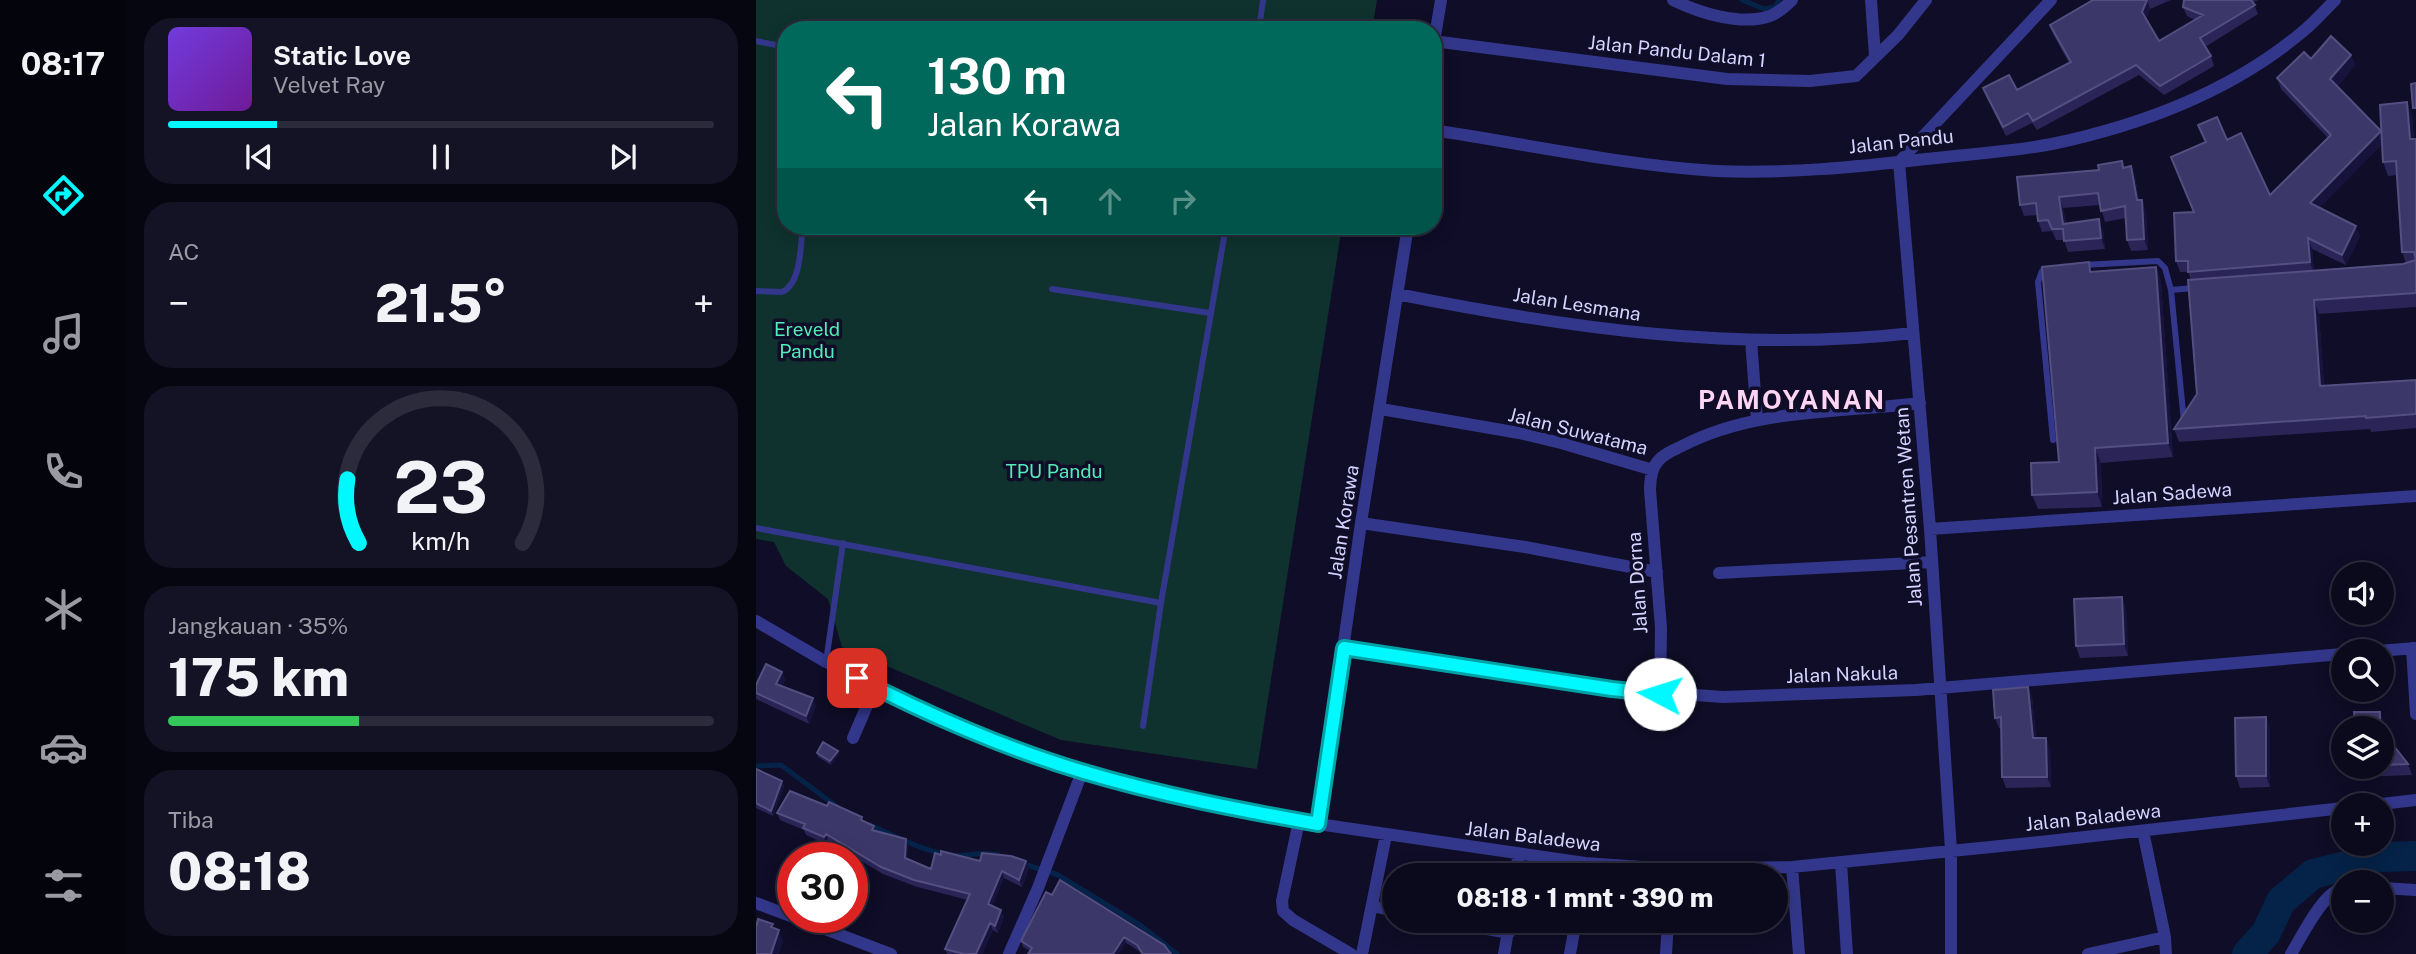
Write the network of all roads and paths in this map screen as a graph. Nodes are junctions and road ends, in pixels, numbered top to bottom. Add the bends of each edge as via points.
1 (1263, 0) edge
2 (1441, 0) edge
3 (1673, 0) edge
4 (1792, 0) edge
5 (1871, 0) edge
6 (1926, 0) edge
7 (2051, 0) edge
8 (2335, 0) edge
9 (1260, 21) edge
10 (1437, 21) edge
11 (756, 41) edge
12 (1442, 42) edge
13 (777, 45) edge
14 (1875, 56) junction
15 (1442, 131) edge
16 (1899, 162) junction
17 (802, 235) edge
18 (1224, 235) edge
19 (1407, 235) edge
20 (2077, 265) edge
21 (2054, 268) edge
22 (2199, 288) edge
23 (1052, 289) dead end
24 (2171, 290) junction
25 (756, 291) edge
26 (1397, 294) junction
27 (1210, 313) junction
28 (1913, 333) junction
29 (1751, 340) junction
30 (1920, 403) junction
31 (1381, 410) junction
32 (1757, 420) junction
33 (2184, 424) edge
34 (2053, 440) edge
35 (1653, 470) junction
36 (2416, 496) edge
37 (1362, 523) junction
38 (756, 528) edge
39 (1930, 529) junction
40 (843, 543) junction
41 (1932, 562) junction
42 (1657, 572) junction
43 (1719, 573) dead end
44 (1161, 603) junction
45 (756, 621) edge
46 (1344, 648) junction
47 (2414, 648) edge
48 (2394, 650) edge
49 (2331, 655) edge
50 (826, 662) junction
51 (875, 687) junction
52 (1940, 689) junction
53 (1660, 694) junction
54 (2416, 714) edge
55 (1143, 726) dead end
56 (853, 738) dead end
57 (1082, 772) junction
58 (2416, 800) edge
59 (2394, 803) edge
60 (2331, 809) edge
61 (1299, 821) junction
62 (1318, 824) junction
63 (2143, 831) junction
64 (1386, 835) junction
65 (1951, 850) junction
66 (1518, 854) junction
67 (1518, 863) edge
68 (1558, 863) edge
69 (1841, 863) junction
70 (1788, 867) edge
71 (1791, 867) junction
72 (2394, 889) edge
73 (2416, 890) edge
74 (2331, 895) edge
75 (756, 902) edge
76 (1372, 905) junction
77 (1382, 908) edge
78 (777, 911) edge
79 (835, 933) edge
80 (1508, 933) edge
81 (1574, 933) edge
82 (1667, 933) edge
83 (2165, 937) junction
84 (891, 954) edge
85 (1009, 954) edge
86 (1351, 954) edge
87 (1362, 954) edge
88 (1504, 954) edge
89 (1570, 954) edge
90 (1666, 954) edge
91 (1799, 954) edge
92 (1847, 954) edge
93 (1951, 954) edge
94 (2088, 954) edge
95 (2166, 954) edge
96 (2291, 954) edge

1 - 9 lane
2 - 10 street
3 - 4 street via 1708,13 1745,19 1770,16
5 - 14 street
6 - 14 street, Jalan Pandu Dalam 1
7 - 16 street
8 - 16 street, Jalan Pandu via 2301,33 2250,69 2179,107 2050,144
11 - 13 lane
12 - 14 street, Jalan Pandu Dalam 1 via 1727,79 1810,81 1856,76
15 - 16 street, Jalan Pandu via 1716,170 1788,171
16 - 28 street, Jalan Pesantren Wetan
17 - 25 lane via 791,285 782,292
18 - 27 lane
19 - 26 street, Jalan Korawa
20 - 24 lane via 2158,261 2165,268
21 - 34 lane via 2042,271 2038,282
22 - 24 lane
23 - 27 lane
24 - 33 lane
26 - 29 street, Jalan Lesmana via 1636,333
26 - 31 street, Jalan Korawa
27 - 44 lane
28 - 29 street, Jalan Lesmana
28 - 30 street, Jalan Pesantren Wetan
29 - 32 street
30 - 32 street, Jalan Suwatama
30 - 39 street, Jalan Pesantren Wetan
31 - 35 street, Jalan Suwatama via 1519,433
31 - 37 street, Jalan Korawa
32 - 35 street, Jalan Suwatama via 1729,425 1696,439 1662,457
35 - 42 street, Jalan Dorna via 1650,490
36 - 39 street, Jalan Sadewa
37 - 42 street
37 - 46 street, Jalan Korawa
38 - 40 lane
39 - 41 street, Jalan Pesantren Wetan
40 - 44 lane
40 - 50 lane
41 - 43 street
41 - 52 street, Jalan Pesantren Wetan
42 - 53 street, Jalan Dorna
44 - 55 lane
45 - 50 street, Jalan Baladewa
46 - 53 street, Jalan Nakula
46 - 62 street, Jalan Korawa
47 - 48 street
47 - 54 street
49 - 52 street, Jalan Nakula
50 - 51 street, Jalan Baladewa
51 - 56 street
51 - 57 street, Jalan Baladewa
52 - 53 street, Jalan Nakula via 1723,697
52 - 65 street, Jalan Pesantren Wetan
57 - 61 street, Jalan Baladewa
57 - 85 street
58 - 59 street
60 - 63 street, Jalan Baladewa
61 - 62 street, Jalan Baladewa
61 - 86 street via 1283,911
62 - 64 street, Jalan Baladewa
63 - 65 street, Jalan Baladewa
63 - 83 street
64 - 66 street, Jalan Baladewa
64 - 76 street
65 - 69 street, Jalan Baladewa
65 - 93 street, Jalan Pesantren Wetan
66 - 67 street
66 - 68 street, Jalan Baladewa
69 - 71 street, Jalan Baladewa
69 - 92 street
70 - 71 street, Jalan Baladewa
71 - 91 street
72 - 73 street
74 - 96 street
75 - 78 street
76 - 77 street
76 - 87 street
79 - 84 street
80 - 88 street
81 - 89 street
82 - 90 street
83 - 94 street
83 - 95 street

